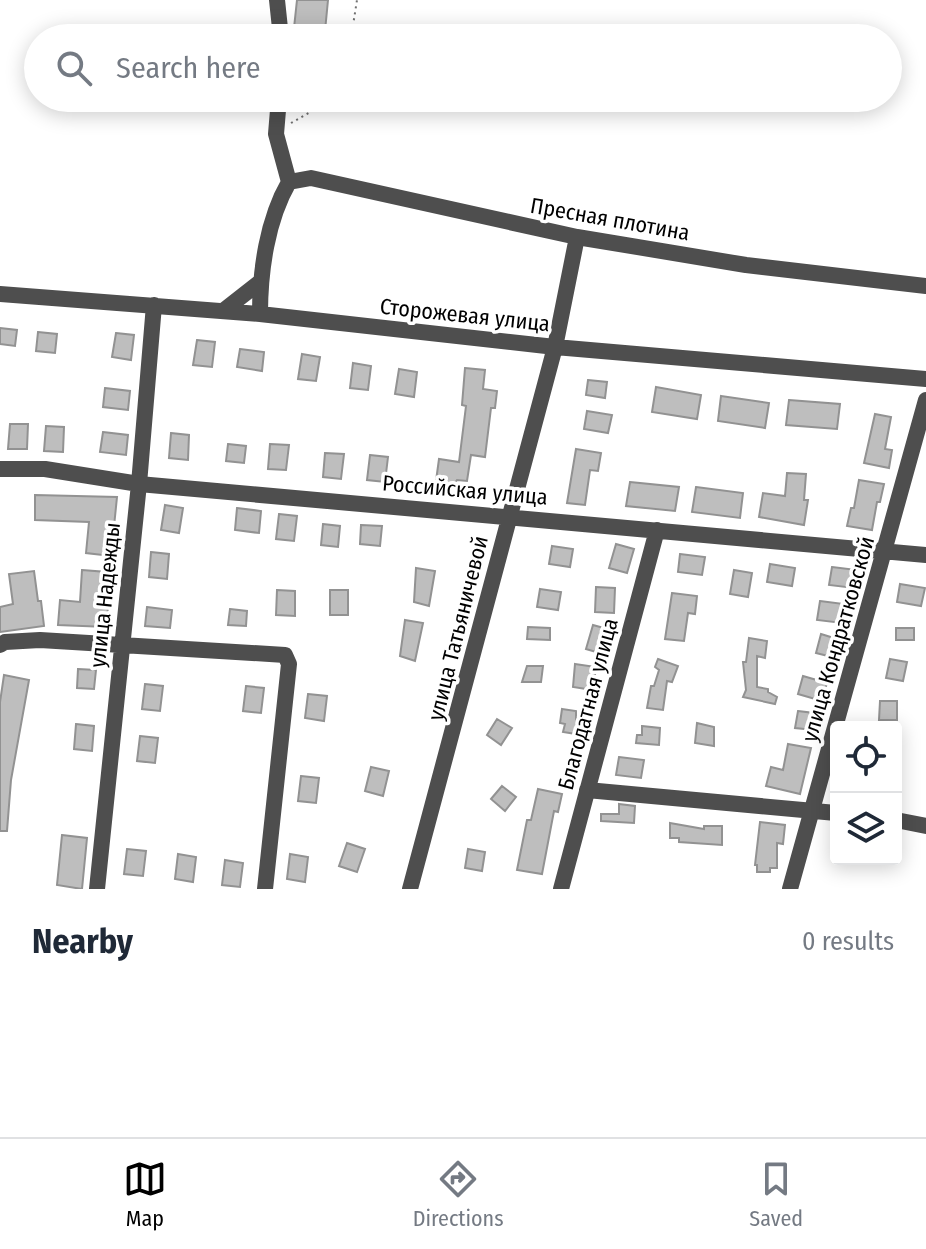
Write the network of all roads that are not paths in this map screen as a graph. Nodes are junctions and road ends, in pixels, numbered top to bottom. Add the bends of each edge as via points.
1 (277, 0) edge
2 (280, 24) edge
3 (278, 112) edge
4 (289, 182) junction
5 (577, 237) junction
6 (260, 282) junction
7 (926, 286) edge
8 (0, 294) edge
9 (154, 305) junction
10 (223, 311) junction
11 (260, 314) junction
12 (555, 347) junction
13 (926, 379) edge
14 (926, 400) edge
15 (0, 469) edge
16 (139, 484) junction
17 (509, 516) junction
18 (657, 530) junction
19 (885, 551) junction
20 (926, 555) edge
21 (121, 643) junction
22 (0, 645) edge
23 (587, 790) junction
24 (812, 810) junction
25 (830, 812) edge
26 (902, 821) edge
27 (926, 826) edge
28 (97, 889) edge
29 (265, 889) edge
30 (410, 889) edge
31 (561, 889) edge
32 (790, 889) edge

1 - 2 street
3 - 4 street via 276,134
4 - 5 street, Пресная плотина via 311,178
4 - 6 street via 279,199
5 - 7 street, Пресная плотина via 746,265
5 - 12 street, улица Татьяничевой
6 - 10 street
6 - 11 street
8 - 9 street, Сторожевая улица
9 - 10 street, Сторожевая улица
9 - 16 street, улица Надежды
10 - 11 street, Сторожевая улица
11 - 12 street, Сторожевая улица
12 - 13 street, Сторожевая улица
12 - 17 street, улица Татьяничевой
14 - 19 street, улица Кондратковской
15 - 16 street, Российская улица via 45,469
16 - 17 street, Российская улица
16 - 21 street, улица Надежды
17 - 18 street, Российская улица
17 - 30 street, улица Татьяничевой
18 - 19 street, Российская улица
18 - 23 street, Благодатная улица
19 - 20 street, Российская улица
19 - 24 street, улица Кондратковской
21 - 22 street via 40,640
21 - 28 street, улица Надежды
21 - 29 street via 285,655 289,664
23 - 24 street
23 - 31 street, Благодатная улица
24 - 25 street
24 - 32 street, улица Кондратковской
26 - 27 street

